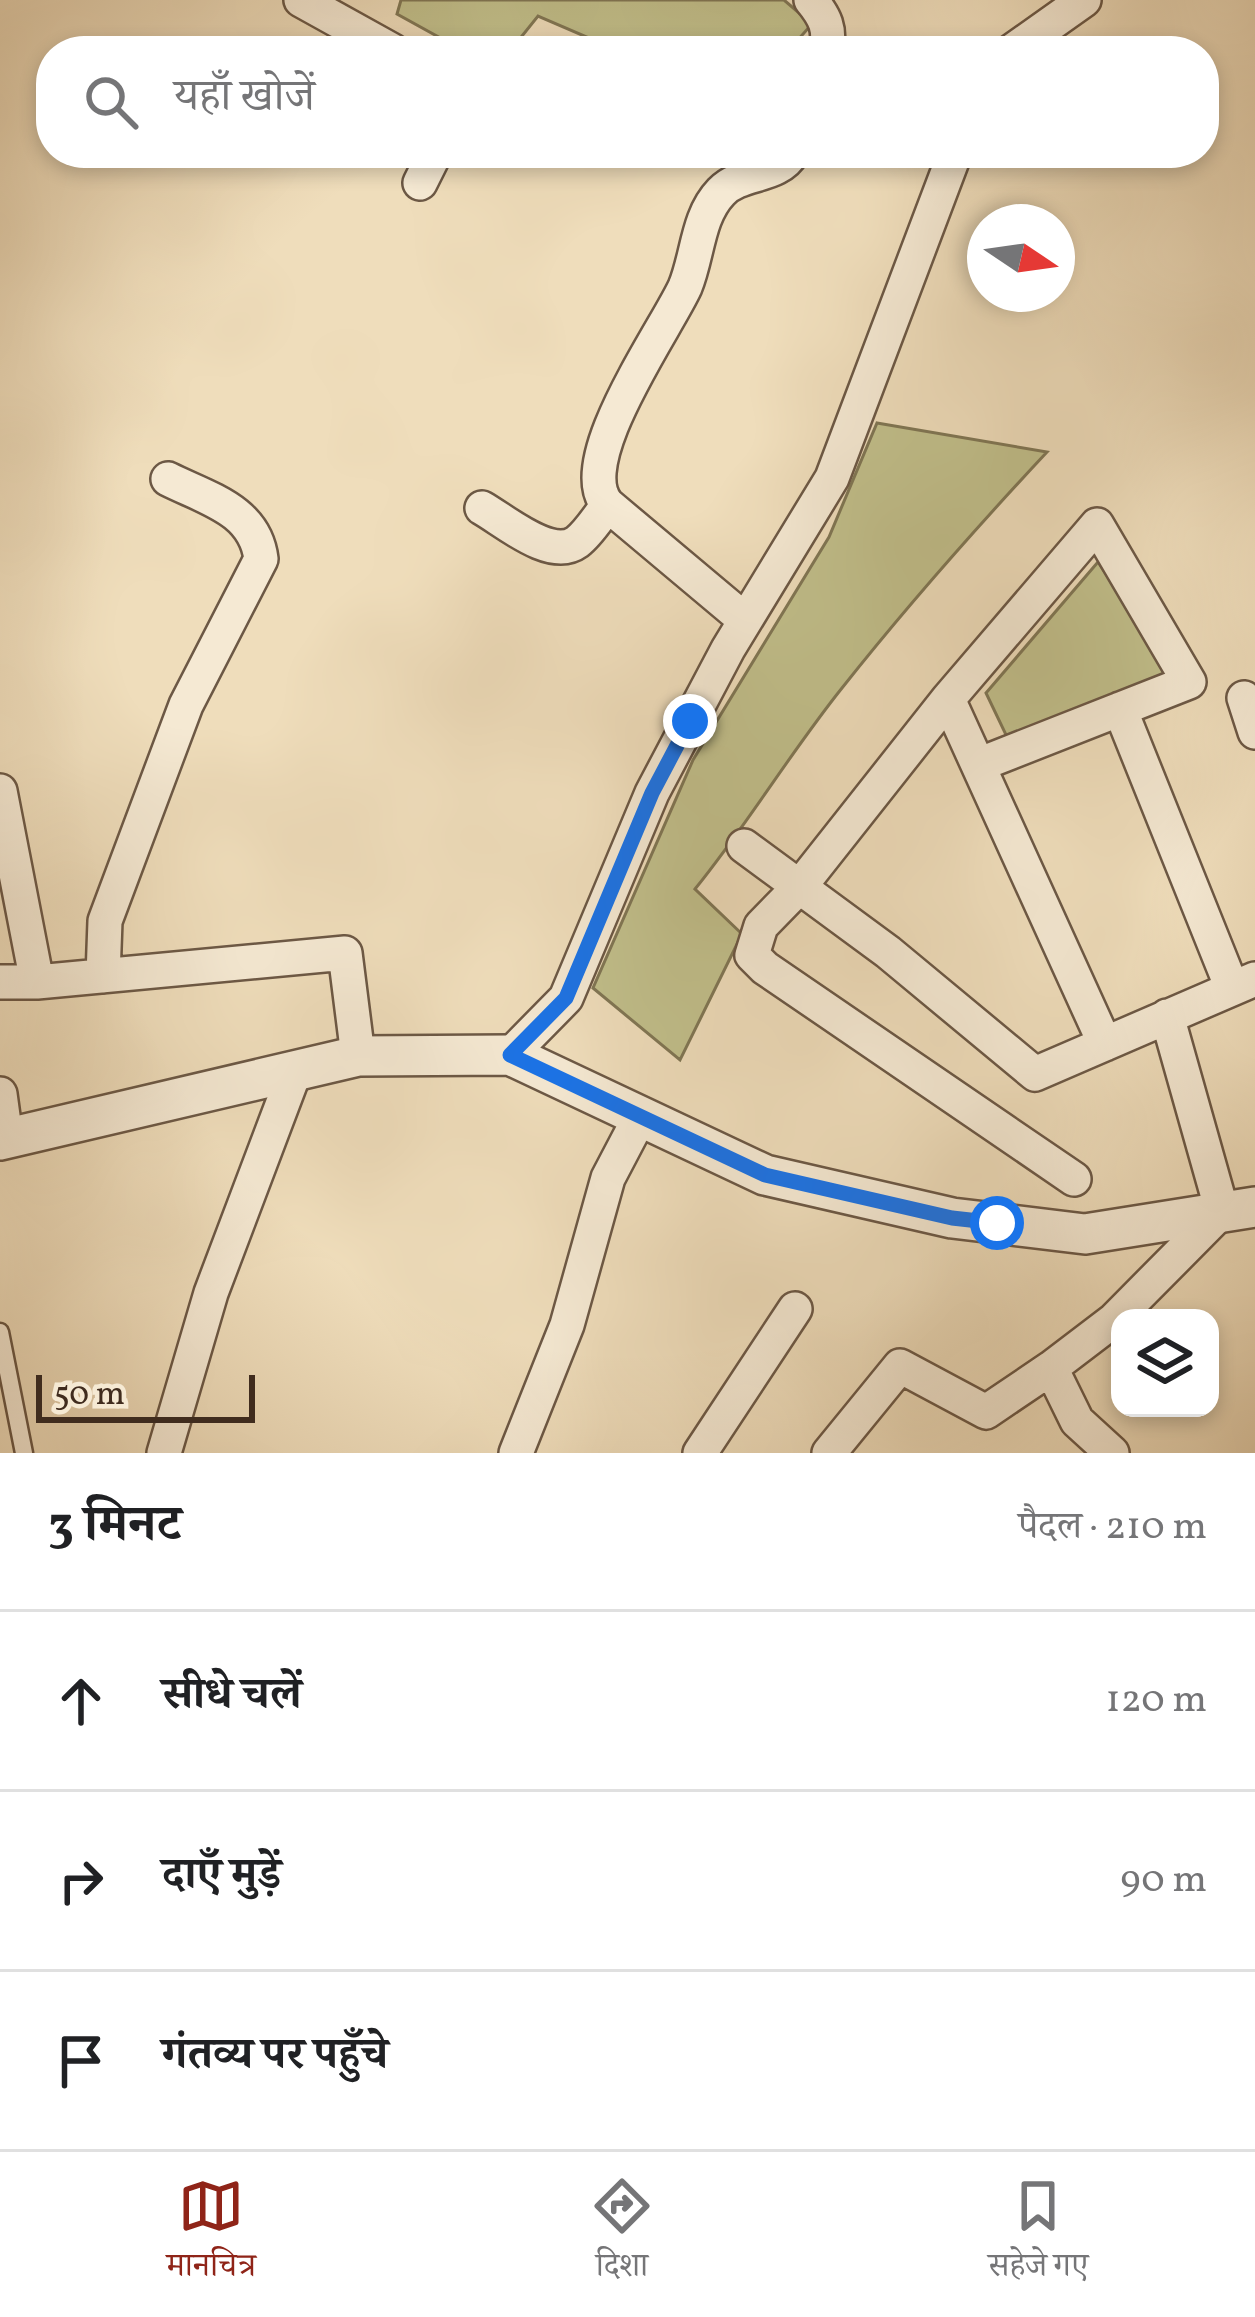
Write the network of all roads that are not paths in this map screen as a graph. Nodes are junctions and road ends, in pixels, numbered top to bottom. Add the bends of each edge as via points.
1 (301, 0) edge
2 (811, 0) edge
3 (1084, 0) edge
4 (366, 36) edge
5 (829, 36) edge
6 (1033, 36) edge
7 (778, 168) edge
8 (949, 168) edge
9 (168, 478) dead end
10 (608, 505) junction
11 (482, 508) dead end
12 (745, 620) junction
13 (1244, 698) dead end
14 (948, 699) junction
15 (1120, 709) junction
16 (1255, 732) edge
17 (978, 765) junction
18 (0, 791) edge
19 (744, 846) dead end
20 (801, 886) junction
21 (103, 976) junction
22 (0, 982) edge
23 (37, 982) junction
24 (1243, 983) edge
25 (1167, 1016) junction
26 (1105, 1044) junction
27 (510, 1055) junction
28 (358, 1056) junction
29 (295, 1071) junction
30 (0, 1094) edge
31 (640, 1117) junction
32 (3, 1139) edge
33 (1073, 1179) dead end
34 (1238, 1209) edge
35 (795, 1309) dead end
36 (0, 1332) edge
37 (1051, 1368) junction
38 (8, 1416) edge
39 (23, 1453) edge
40 (164, 1453) edge
41 (516, 1453) edge
42 (700, 1453) edge
43 (829, 1453) edge
44 (1112, 1453) edge

1 - 4 street
2 - 5 street
3 - 6 street
7 - 10 street via 724,188 707,213 685,286 625,389 599,474
8 - 12 street via 832,478
9 - 21 street via 244,518 258,536 261,559 186,705 105,921
10 - 11 street via 563,548
10 - 12 street
12 - 27 street via 652,793 566,998
13 - 16 street
14 - 15 street via 1097,525 1189,682
14 - 17 street
14 - 20 street
15 - 17 street
15 - 24 street
17 - 26 street
18 - 23 street
19 - 20 street
20 - 26 street via 1035,1074
20 - 33 street via 761,926 752,955
21 - 23 street
21 - 28 street via 345,953
22 - 23 street
24 - 25 street
25 - 26 street
25 - 34 street
27 - 28 street
27 - 31 street
28 - 29 street
29 - 32 street
29 - 40 street via 211,1293
30 - 32 street
31 - 34 street via 765,1175 952,1218 1085,1234
31 - 41 street via 608,1178 567,1324
34 - 37 street
35 - 42 street
36 - 38 lane
37 - 43 street via 986,1412 900,1366
37 - 44 street via 1077,1421
38 - 39 lane

